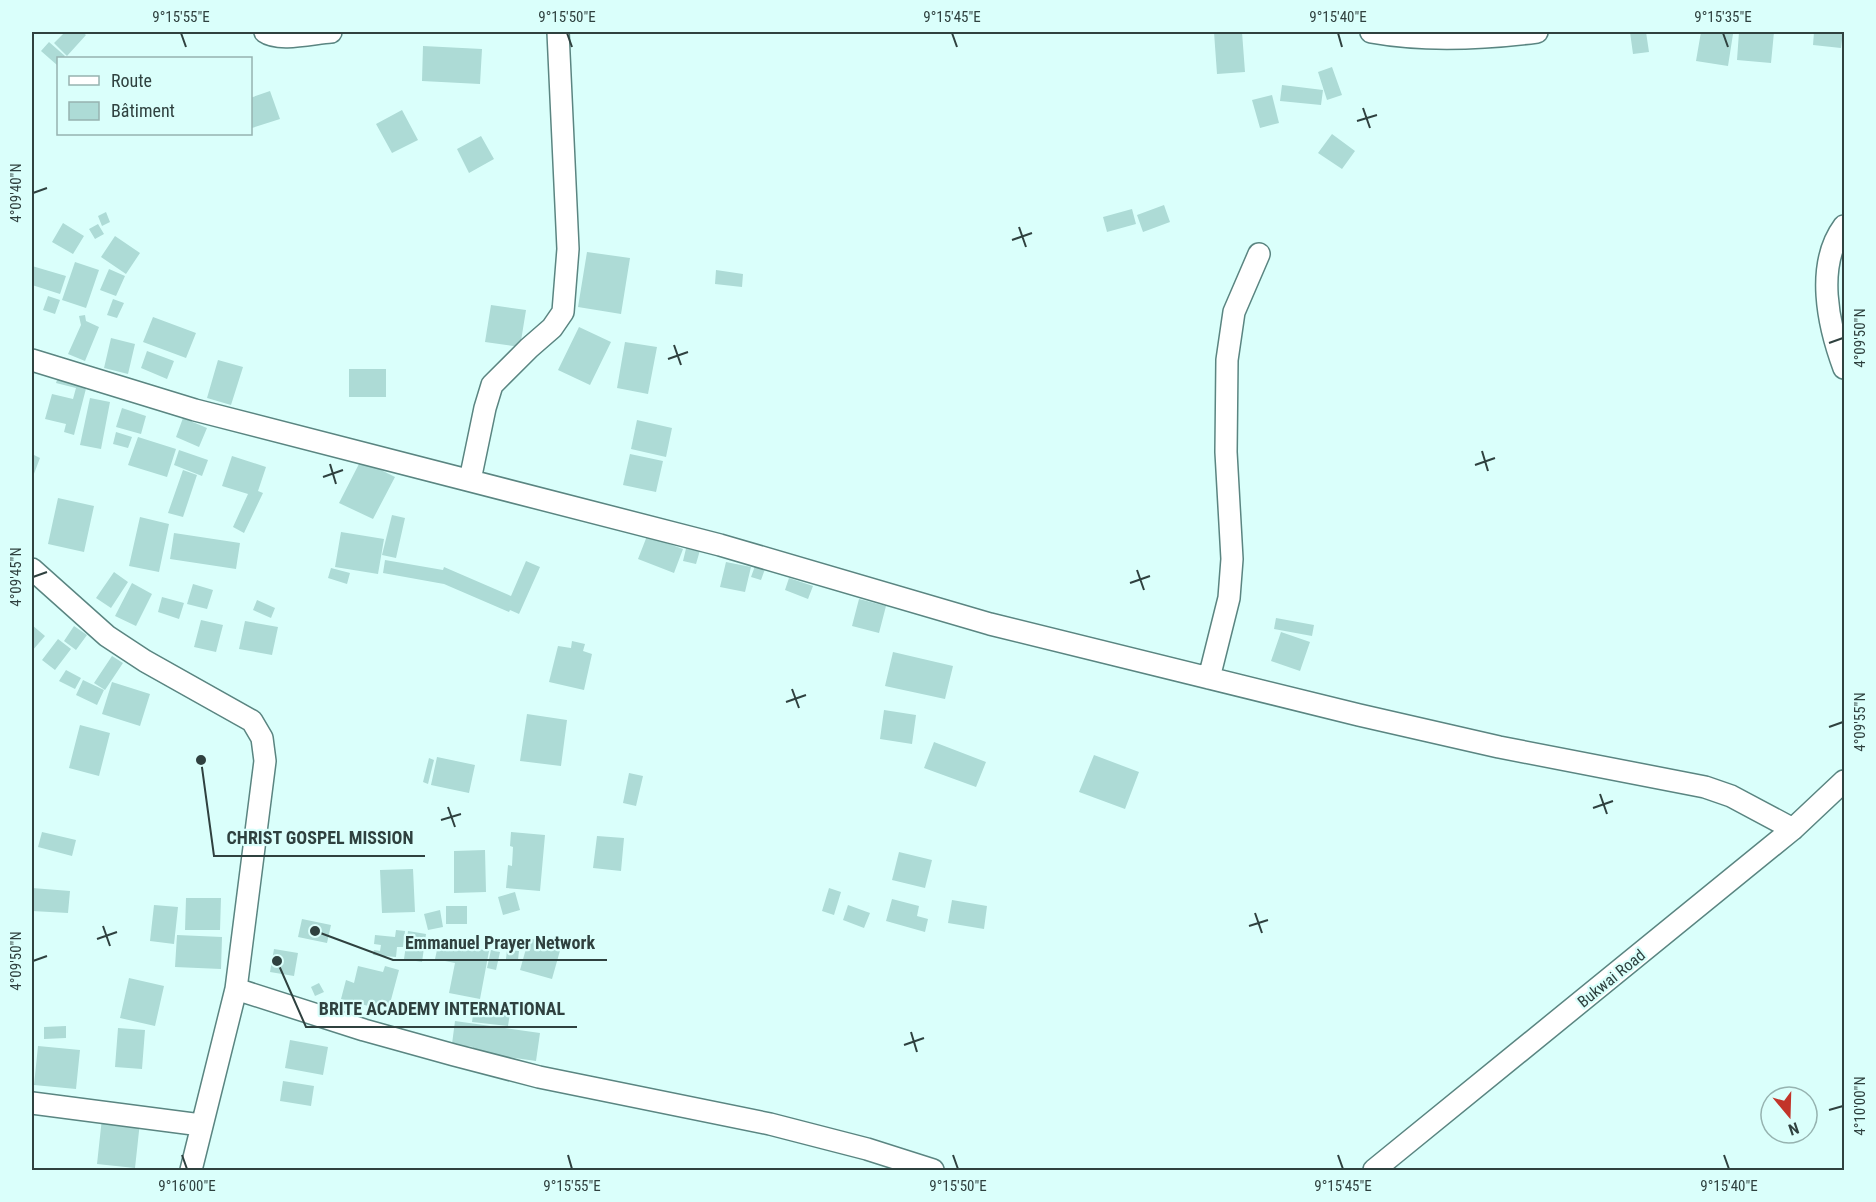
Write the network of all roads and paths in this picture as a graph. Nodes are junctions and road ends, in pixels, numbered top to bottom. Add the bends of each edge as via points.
1 (265, 32) edge
2 (331, 32) edge
3 (558, 32) edge
4 (1371, 32) edge
5 (1537, 32) edge
6 (1845, 226) edge
7 (1258, 254) dead end
8 (32, 360) edge
9 (1845, 368) edge
10 (470, 480) junction
11 (32, 569) edge
12 (1209, 678) junction
13 (1845, 781) edge
14 (1793, 829) junction
15 (236, 989) junction
16 (32, 1103) edge
17 (201, 1125) junction
18 (191, 1170) edge
19 (933, 1170) edge
20 (1374, 1170) edge

1 - 2 street via 271,36
3 - 10 street via 568,249 563,312 552,328 492,385
4 - 5 street via 1457,39
6 - 9 street via 1835,239 1827,269 1828,305
7 - 12 street via 1234,312 1227,360 1231,569 1229,598
8 - 10 street via 195,410
10 - 12 street via 720,545 990,624
11 - 15 street via 107,636 252,721 262,738 265,761
12 - 14 street via 1488,744 1705,787 1731,796
13 - 14 street, Bukwai Road
14 - 20 street, Bukwai Road
15 - 17 street
15 - 19 street via 364,1030 539,1077 770,1124
16 - 17 street
17 - 18 street

